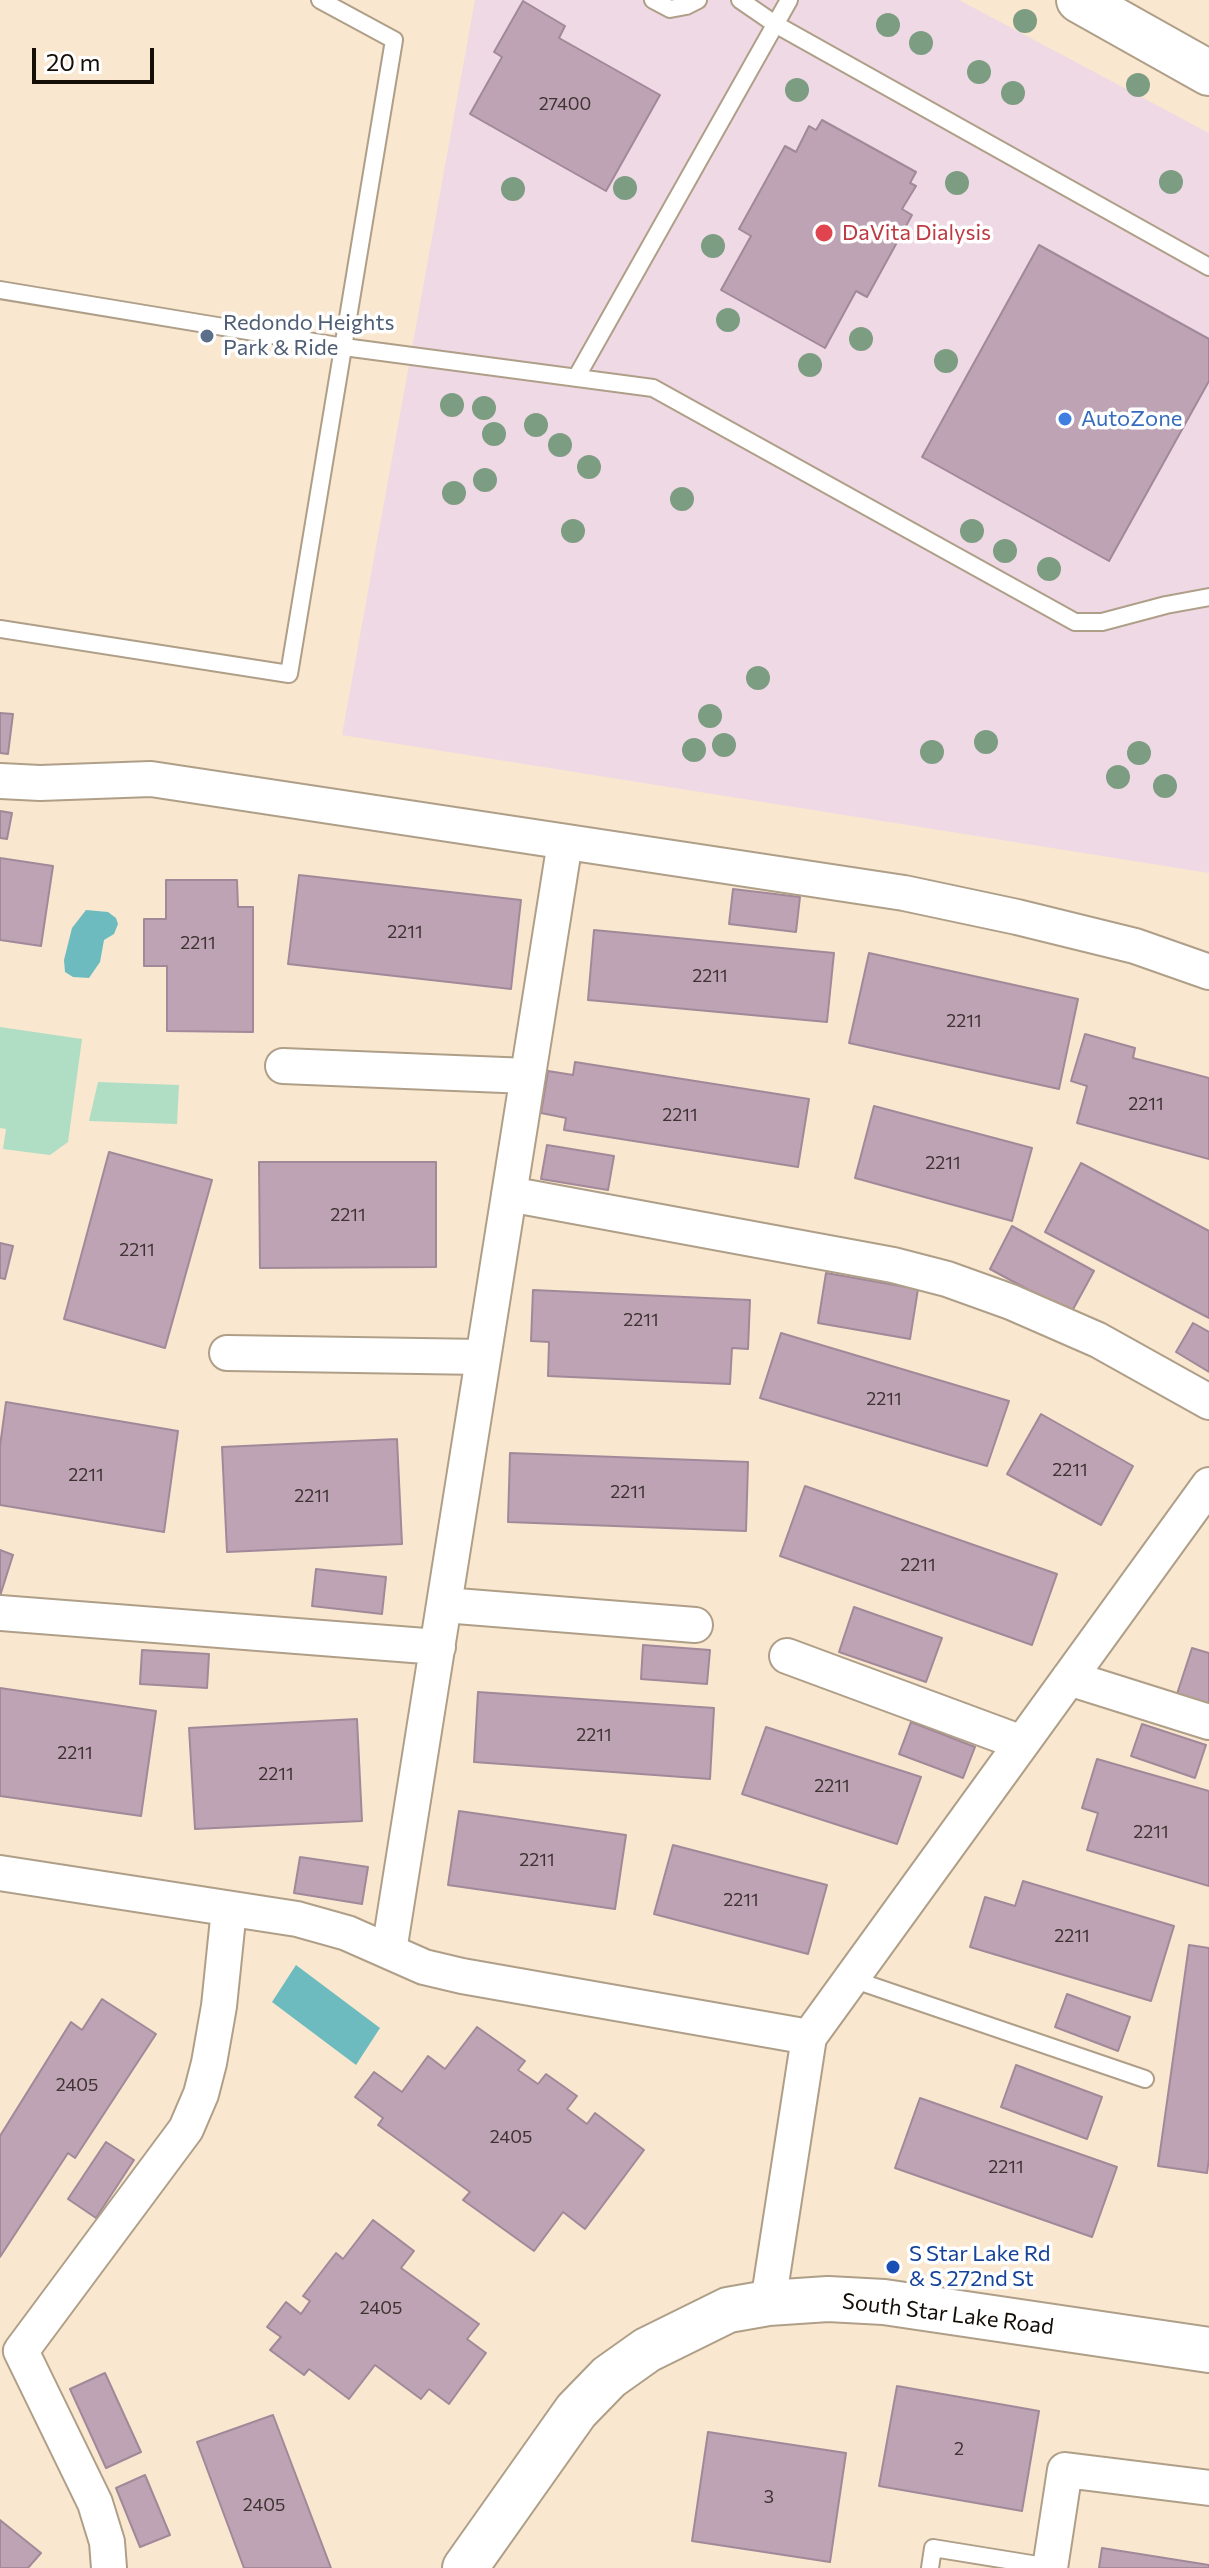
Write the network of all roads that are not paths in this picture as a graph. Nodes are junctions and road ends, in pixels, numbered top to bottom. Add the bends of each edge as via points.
1 (320, 0) edge
2 (653, 0) edge
3 (698, 0) edge
4 (740, 0) edge
5 (789, 0) edge
6 (1079, 0) edge
7 (775, 24) junction
8 (1209, 73) edge
9 (1209, 267) edge
10 (0, 290) edge
11 (344, 347) junction
12 (576, 378) junction
13 (1209, 597) edge
14 (0, 629) edge
15 (0, 781) edge
16 (565, 842) junction
17 (1209, 972) edge
18 (283, 1066) dead end
19 (528, 1076) junction
20 (509, 1194) junction
21 (227, 1353) dead end
22 (483, 1357) junction
23 (1209, 1402) edge
24 (1209, 1485) edge
25 (444, 1605) junction
26 (0, 1613) edge
27 (695, 1625) dead end
28 (438, 1647) junction
29 (787, 1656) dead end
30 (1069, 1678) junction
31 (1209, 1722) edge
32 (1022, 1743) junction
33 (0, 1873) edge
34 (229, 1909) junction
35 (389, 1951) junction
36 (852, 1979) junction
37 (809, 2037) junction
38 (1145, 2079) dead end
39 (768, 2303) junction
40 (11, 2349) edge
41 (1209, 2350) edge
42 (1209, 2488) edge
43 (109, 2568) edge
44 (465, 2568) edge
45 (930, 2568) edge
46 (1050, 2568) edge

1 - 11 lane via 394,40
2 - 3 lane via 670,9
4 - 7 lane
5 - 7 lane
6 - 8 street
7 - 9 lane
7 - 12 lane
10 - 11 lane
11 - 12 lane
11 - 14 lane via 289,674
12 - 13 lane via 653,388 1075,622 1102,622
15 - 16 street via 151,779
16 - 17 street via 918,896 1135,946
16 - 19 street
18 - 19 street
19 - 20 street
20 - 22 street
20 - 23 street via 947,1279 1098,1340
21 - 22 street
22 - 25 street
24 - 30 street
25 - 27 street
25 - 28 street
26 - 28 street
28 - 35 street
29 - 32 street
30 - 31 street
30 - 32 street
32 - 36 street
33 - 34 street
34 - 35 street via 297,1919
34 - 40 street via 209,2063 186,2129
35 - 37 street via 462,1976
36 - 37 street
36 - 38 lane
37 - 39 street
39 - 41 street, South Star Lake Road via 884,2302
39 - 44 street, South Star Lake Road via 728,2310 647,2350 609,2377 576,2411
40 - 43 street via 95,2503
42 - 46 street via 1065,2470
45 - 46 lane via 933,2548

